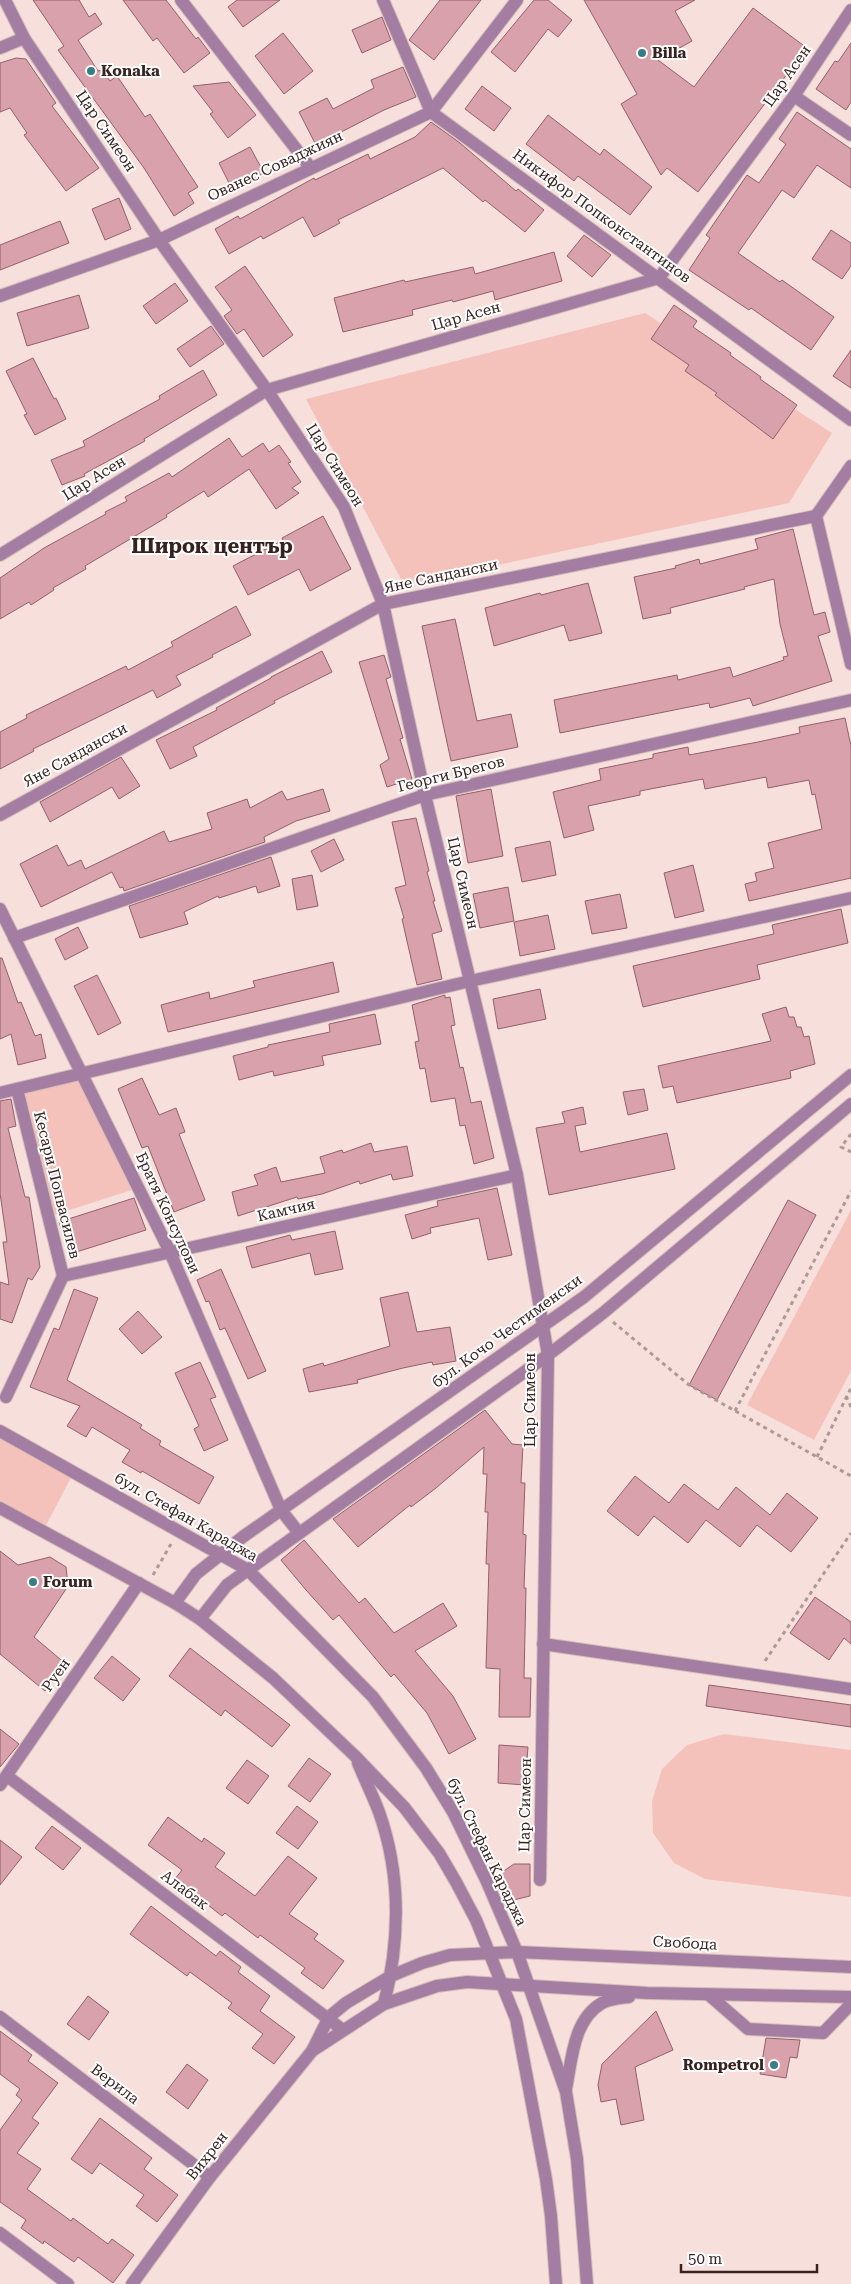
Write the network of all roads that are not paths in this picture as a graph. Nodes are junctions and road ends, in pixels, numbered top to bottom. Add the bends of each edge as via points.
1 (5, 0) edge
2 (181, 0) edge
3 (383, 0) edge
4 (517, 0) edge
5 (851, 10) edge
6 (24, 38) junction
7 (0, 48) edge
8 (794, 96) junction
9 (431, 112) junction
10 (851, 134) edge
11 (310, 167) junction
12 (159, 240) junction
13 (659, 278) junction
14 (0, 296) edge
15 (267, 390) junction
16 (851, 420) edge
17 (851, 466) edge
18 (816, 516) junction
19 (0, 555) edge
20 (383, 604) junction
21 (851, 664) edge
22 (851, 700) edge
23 (426, 795) junction
24 (0, 815) edge
25 (851, 898) edge
26 (0, 909) edge
27 (14, 938) junction
28 (470, 982) junction
29 (82, 1073) junction
30 (851, 1075) edge
31 (17, 1089) junction
32 (0, 1093) edge
33 (851, 1104) edge
34 (517, 1175) junction
35 (170, 1252) junction
36 (63, 1276) junction
37 (545, 1326) junction
38 (548, 1355) junction
39 (6, 1397) dead end
40 (0, 1431) edge
41 (0, 1508) edge
42 (282, 1510) junction
43 (298, 1534) junction
44 (222, 1554) junction
45 (248, 1570) junction
46 (143, 1585) junction
47 (175, 1603) junction
48 (200, 1619) junction
49 (543, 1644) junction
50 (851, 1689) edge
51 (355, 1756) junction
52 (3, 1780) edge
53 (540, 1880) dead end
54 (489, 1952) junction
55 (517, 1952) junction
56 (851, 1967) edge
57 (391, 1976) junction
58 (502, 1984) junction
59 (530, 1986) junction
60 (647, 1993) junction
61 (708, 1995) junction
62 (851, 1996) edge
63 (384, 2004) junction
64 (851, 2004) edge
65 (0, 2017) edge
66 (328, 2018) junction
67 (343, 2030) junction
68 (312, 2051) junction
69 (566, 2092) junction
70 (210, 2177) junction
71 (0, 2233) edge
72 (68, 2284) edge
73 (132, 2284) edge
74 (556, 2284) edge
75 (587, 2284) edge

1 - 6 street, Цар Симеон
2 - 11 street
3 - 9 street
4 - 9 street, Ованес Соваджиян
5 - 8 street, Цар Асен
6 - 7 street
6 - 12 street, Цар Симеон
8 - 10 street
8 - 13 street, Цар Асен
9 - 11 street, Ованес Соваджиян
9 - 13 street, Никифор Попконстантинов
11 - 12 street, Ованес Соваджиян
12 - 14 street, Ованес Соваджиян
12 - 15 street, Цар Симеон
13 - 15 street, Цар Асен
13 - 16 street, Никифор Попконстантинов
15 - 19 street, Цар Асен
15 - 20 street, Цар Симеон via 344,507
17 - 18 street
18 - 20 street, Яне Сандански
18 - 21 street
20 - 23 street, Цар Симеон
20 - 24 street, Яне Сандански
22 - 23 street, Георги Брегов
23 - 27 street, Георги Брегов
23 - 28 street, Цар Симеон
25 - 28 street
26 - 27 street, Братя Консулови
27 - 29 street, Братя Консулови
28 - 29 street
28 - 34 street, Цар Симеон
29 - 31 street
29 - 35 street, Братя Консулови
30 - 37 street, бул. Кочо Честименски
31 - 32 street
31 - 36 street, Кесари Попвасилев
33 - 38 street
34 - 35 street, Камчия
34 - 37 street, Цар Симеон
35 - 36 street, Камчия
35 - 42 street, Братя Консулови
36 - 39 street, Кесари Попвасилев
37 - 38 street, Цар Симеон
37 - 42 street, бул. Кочо Честименски
38 - 43 street
38 - 49 street, Цар Симеон
40 - 44 street, бул. Стефан Караджа
41 - 46 street
42 - 43 street, Братя Консулови
42 - 44 street, бул. Кочо Честименски
43 - 45 street
44 - 45 street, бул. Стефан Караджа
44 - 47 street, бул. Кочо Честименски via 196,1574
45 - 48 street via 227,1585
45 - 55 street, бул. Стефан Караджа via 373,1697 426,1768 487,1882
46 - 47 street
46 - 52 street, Руен
47 - 48 street
48 - 51 street via 272,1678
49 - 50 street
49 - 53 street, Цар Симеон
51 - 54 street via 404,1807 439,1853 476,1920
51 - 57 street via 379,1814 394,1881 397,1922
52 - 66 street, Алабак
54 - 55 street, Свобода
54 - 57 street, Свобода via 450,1954
54 - 58 street
55 - 56 street, Свобода
55 - 59 street, бул. Стефан Караджа
57 - 63 street
57 - 66 street, Свобода
58 - 59 street
58 - 63 street via 467,1982 437,1986
58 - 74 street via 516,2019 540,2142 551,2216
59 - 60 street
59 - 69 street, бул. Стефан Караджа
60 - 61 street
60 - 69 street via 603,2002 586,2016 576,2040
61 - 62 street
61 - 64 street via 748,2029 824,2033
63 - 67 street
65 - 70 street, Верила
66 - 67 street, Алабак
66 - 68 street
67 - 68 street
68 - 70 street, Вихрен
69 - 75 street, бул. Стефан Караджа via 577,2159
70 - 73 street, Вихрен
71 - 72 street

